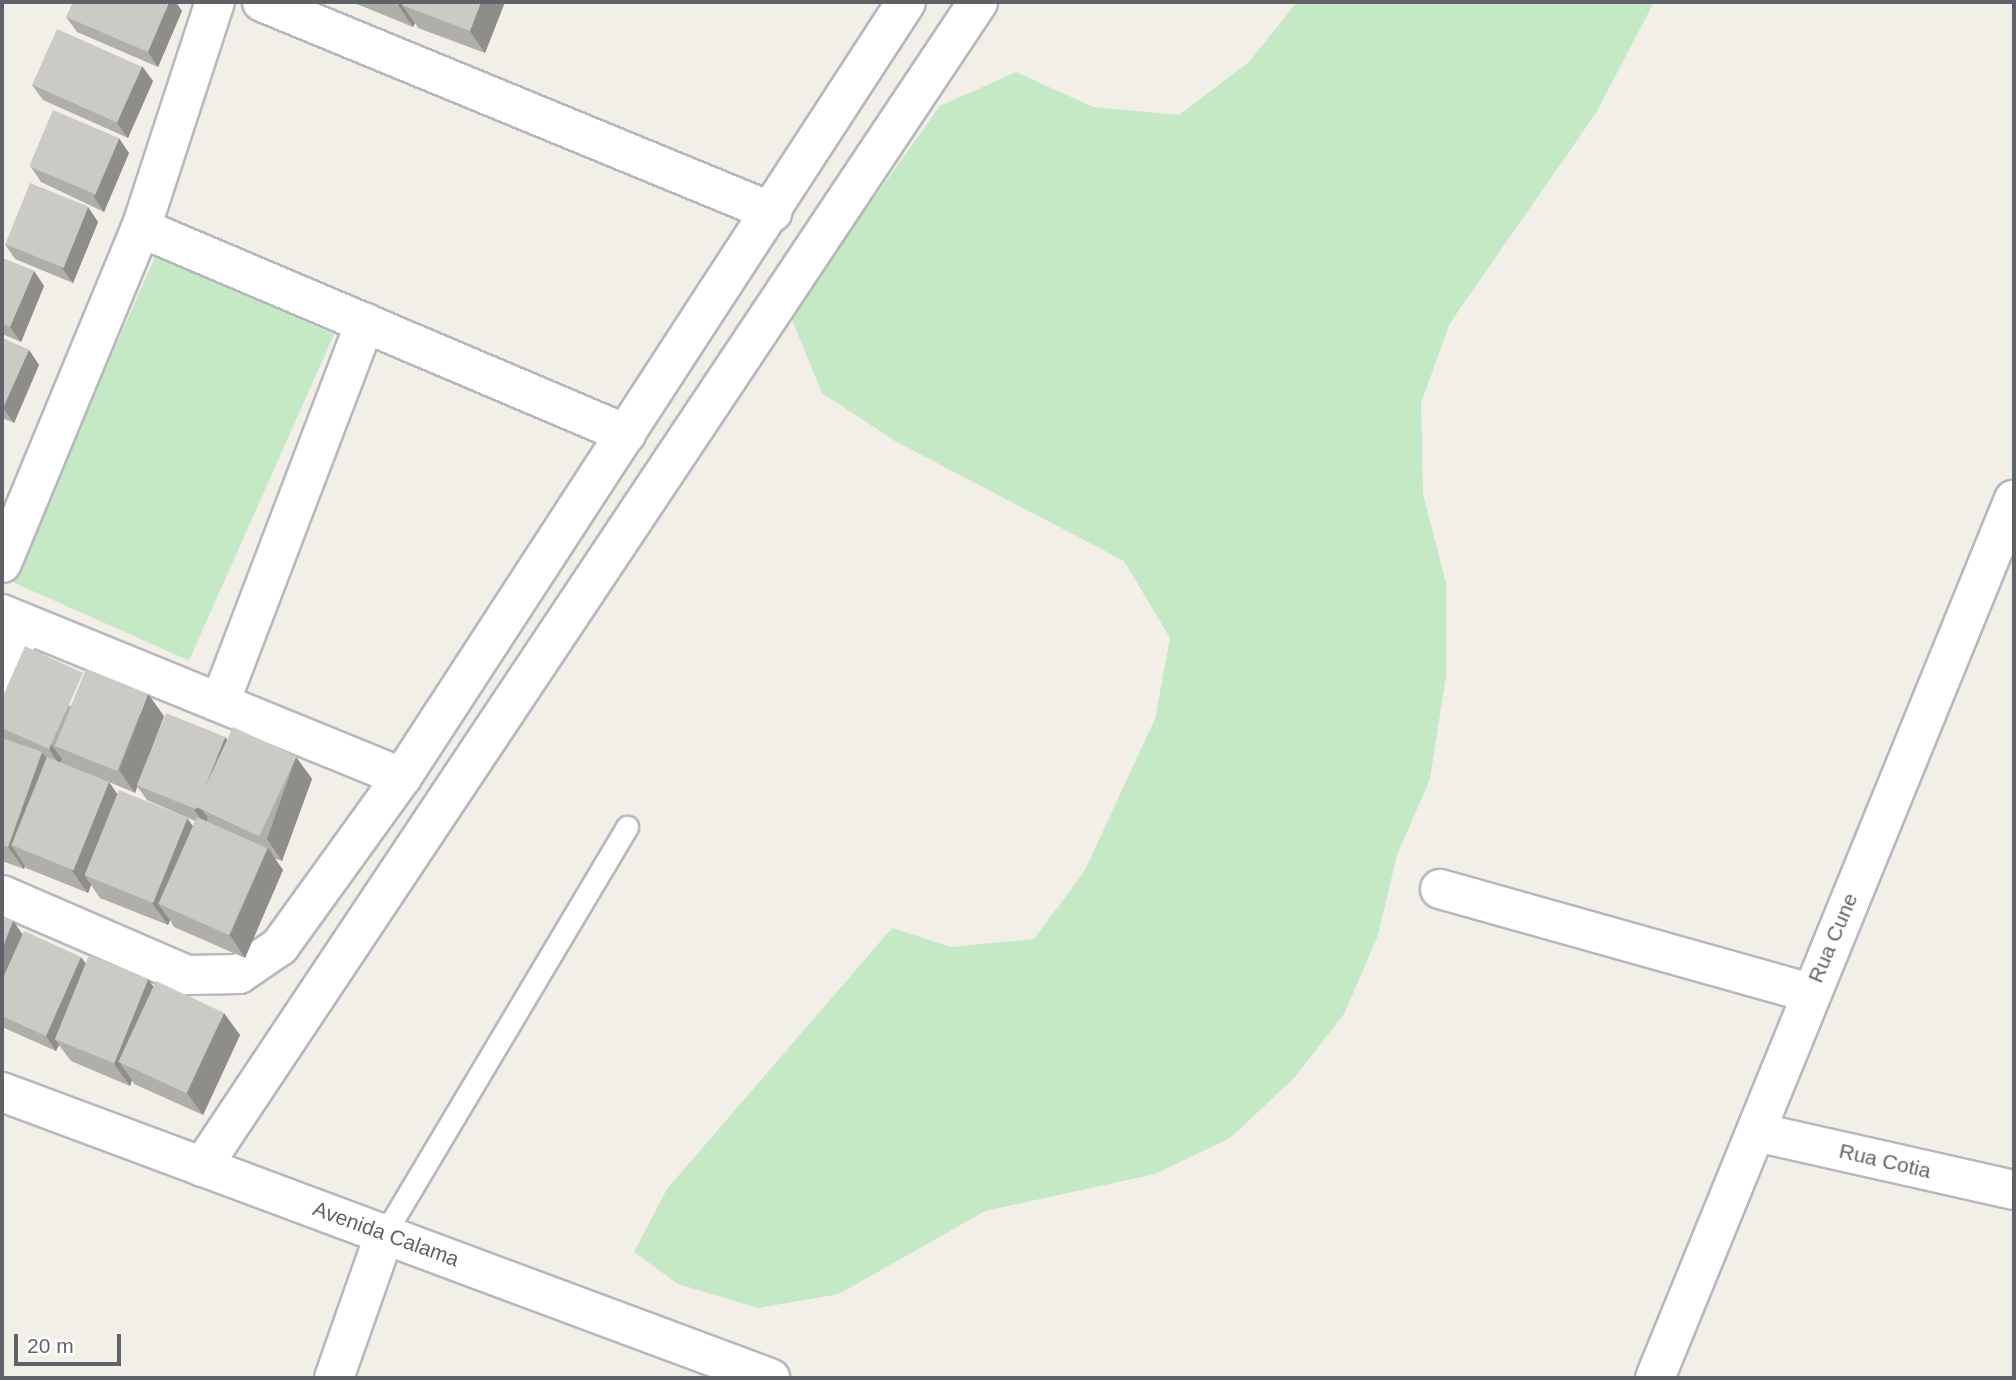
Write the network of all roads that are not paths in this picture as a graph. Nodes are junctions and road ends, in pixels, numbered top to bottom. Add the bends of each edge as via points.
1 (215, 2) edge
2 (262, 2) edge
3 (906, 2) edge
4 (978, 2) edge
5 (772, 212) junction
6 (141, 228) junction
7 (365, 323) junction
8 (626, 435) junction
9 (2014, 499) edge
10 (2, 563) edge
11 (13, 618) edge
12 (2, 678) edge
13 (221, 700) junction
14 (402, 777) junction
15 (627, 827) dead end
16 (1440, 889) dead end
17 (2, 895) edge
18 (1810, 993) junction
19 (2, 1092) edge
20 (1756, 1132) junction
21 (202, 1167) junction
22 (2014, 1190) edge
23 (385, 1233) junction
24 (334, 1378) edge
25 (770, 1378) edge
26 (1655, 1378) edge

1 - 6 street
2 - 5 street
3 - 5 street
4 - 21 street
5 - 8 street
6 - 7 street
6 - 10 street
7 - 8 street
7 - 13 street
8 - 14 street
9 - 18 street, Rua Cune
11 - 12 street
11 - 13 street
13 - 14 street
14 - 17 street via 281,946 239,974 187,975
15 - 23 lane
16 - 18 street
18 - 20 street, Rua Cune
19 - 21 street, Avenida Calama
20 - 22 street, Rua Cotia
20 - 26 street, Rua Cune
21 - 23 street, Avenida Calama
23 - 24 street
23 - 25 street, Avenida Calama

